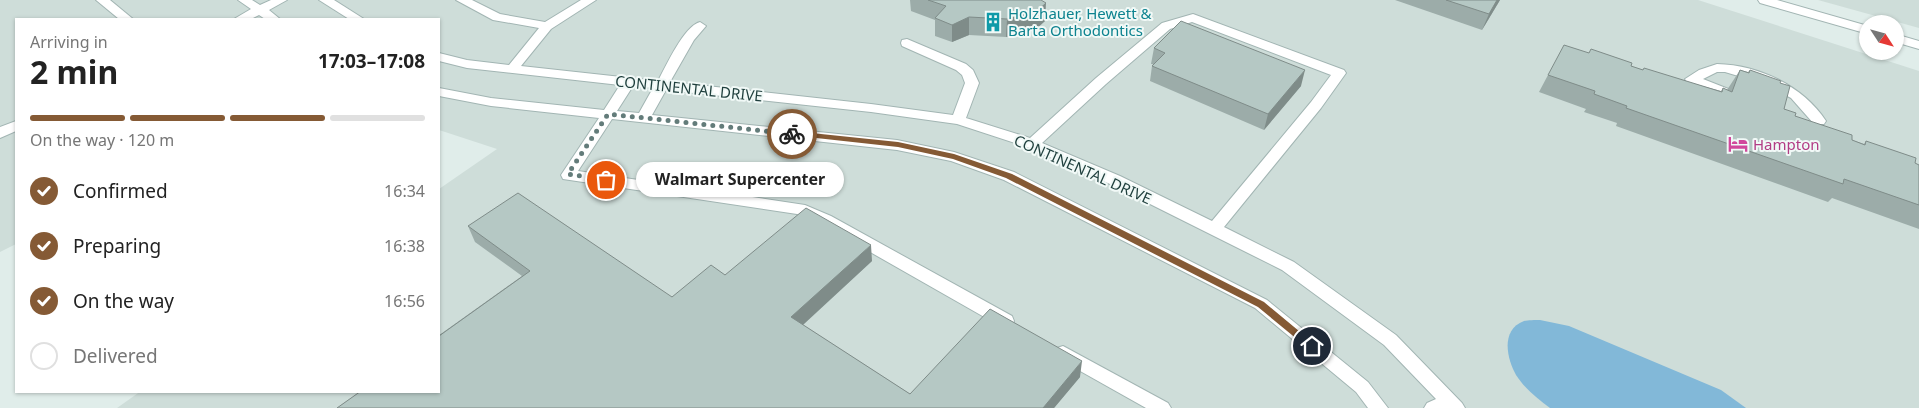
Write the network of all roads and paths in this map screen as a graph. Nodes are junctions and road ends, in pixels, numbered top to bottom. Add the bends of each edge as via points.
1 (102, 0) edge
2 (244, 0) edge
3 (281, 0) edge
4 (325, 0) edge
5 (462, 0) edge
6 (590, 0) edge
7 (1769, 1) edge
8 (259, 10) junction
9 (126, 18) edge
10 (242, 18) edge
11 (272, 18) edge
12 (356, 18) edge
13 (547, 26) junction
14 (700, 26) dead end
15 (1859, 27) edge
16 (1904, 41) edge
17 (907, 43) dead end
18 (1919, 45) edge
19 (440, 57) edge
20 (512, 69) junction
21 (629, 82) junction
22 (662, 85) junction
23 (440, 92) edge
24 (1726, 93) edge
25 (608, 114) junction
26 (643, 118) junction
27 (958, 120) junction
28 (1819, 121) dead end
29 (15, 126) edge
30 (0, 133) edge
31 (1032, 144) junction
32 (1214, 229) junction
33 (1015, 326) edge
34 (1050, 345) edge
35 (1446, 406) edge
36 (1162, 408) edge
37 (1379, 408) edge

1 - 9 street
2 - 8 street
3 - 8 street
4 - 12 street
5 - 13 street via 497,17
6 - 13 street
7 - 15 street
8 - 10 street
8 - 11 street
13 - 20 street
14 - 22 street via 689,38
16 - 18 street
17 - 27 street via 968,74 972,83
19 - 20 street, CONTINENTAL DRIVE
20 - 21 street, CONTINENTAL DRIVE
21 - 22 street, CONTINENTAL DRIVE
21 - 25 street
22 - 26 street
22 - 27 street, CONTINENTAL DRIVE
23 - 25 street via 491,102
24 - 28 street via 1692,79 1718,68 1765,80 1798,96
25 - 26 street
25 - 33 street via 568,174 800,209 826,220
26 - 37 street via 898,145 954,157 1009,176 1261,304 1362,387
27 - 31 street, CONTINENTAL DRIVE
29 - 30 street
31 - 32 street, CONTINENTAL DRIVE via 1115,180
31 - 32 street via 1166,26 1193,18 1339,72 1316,105
32 - 35 street, CONTINENTAL DRIVE via 1288,266 1390,340
34 - 36 street

